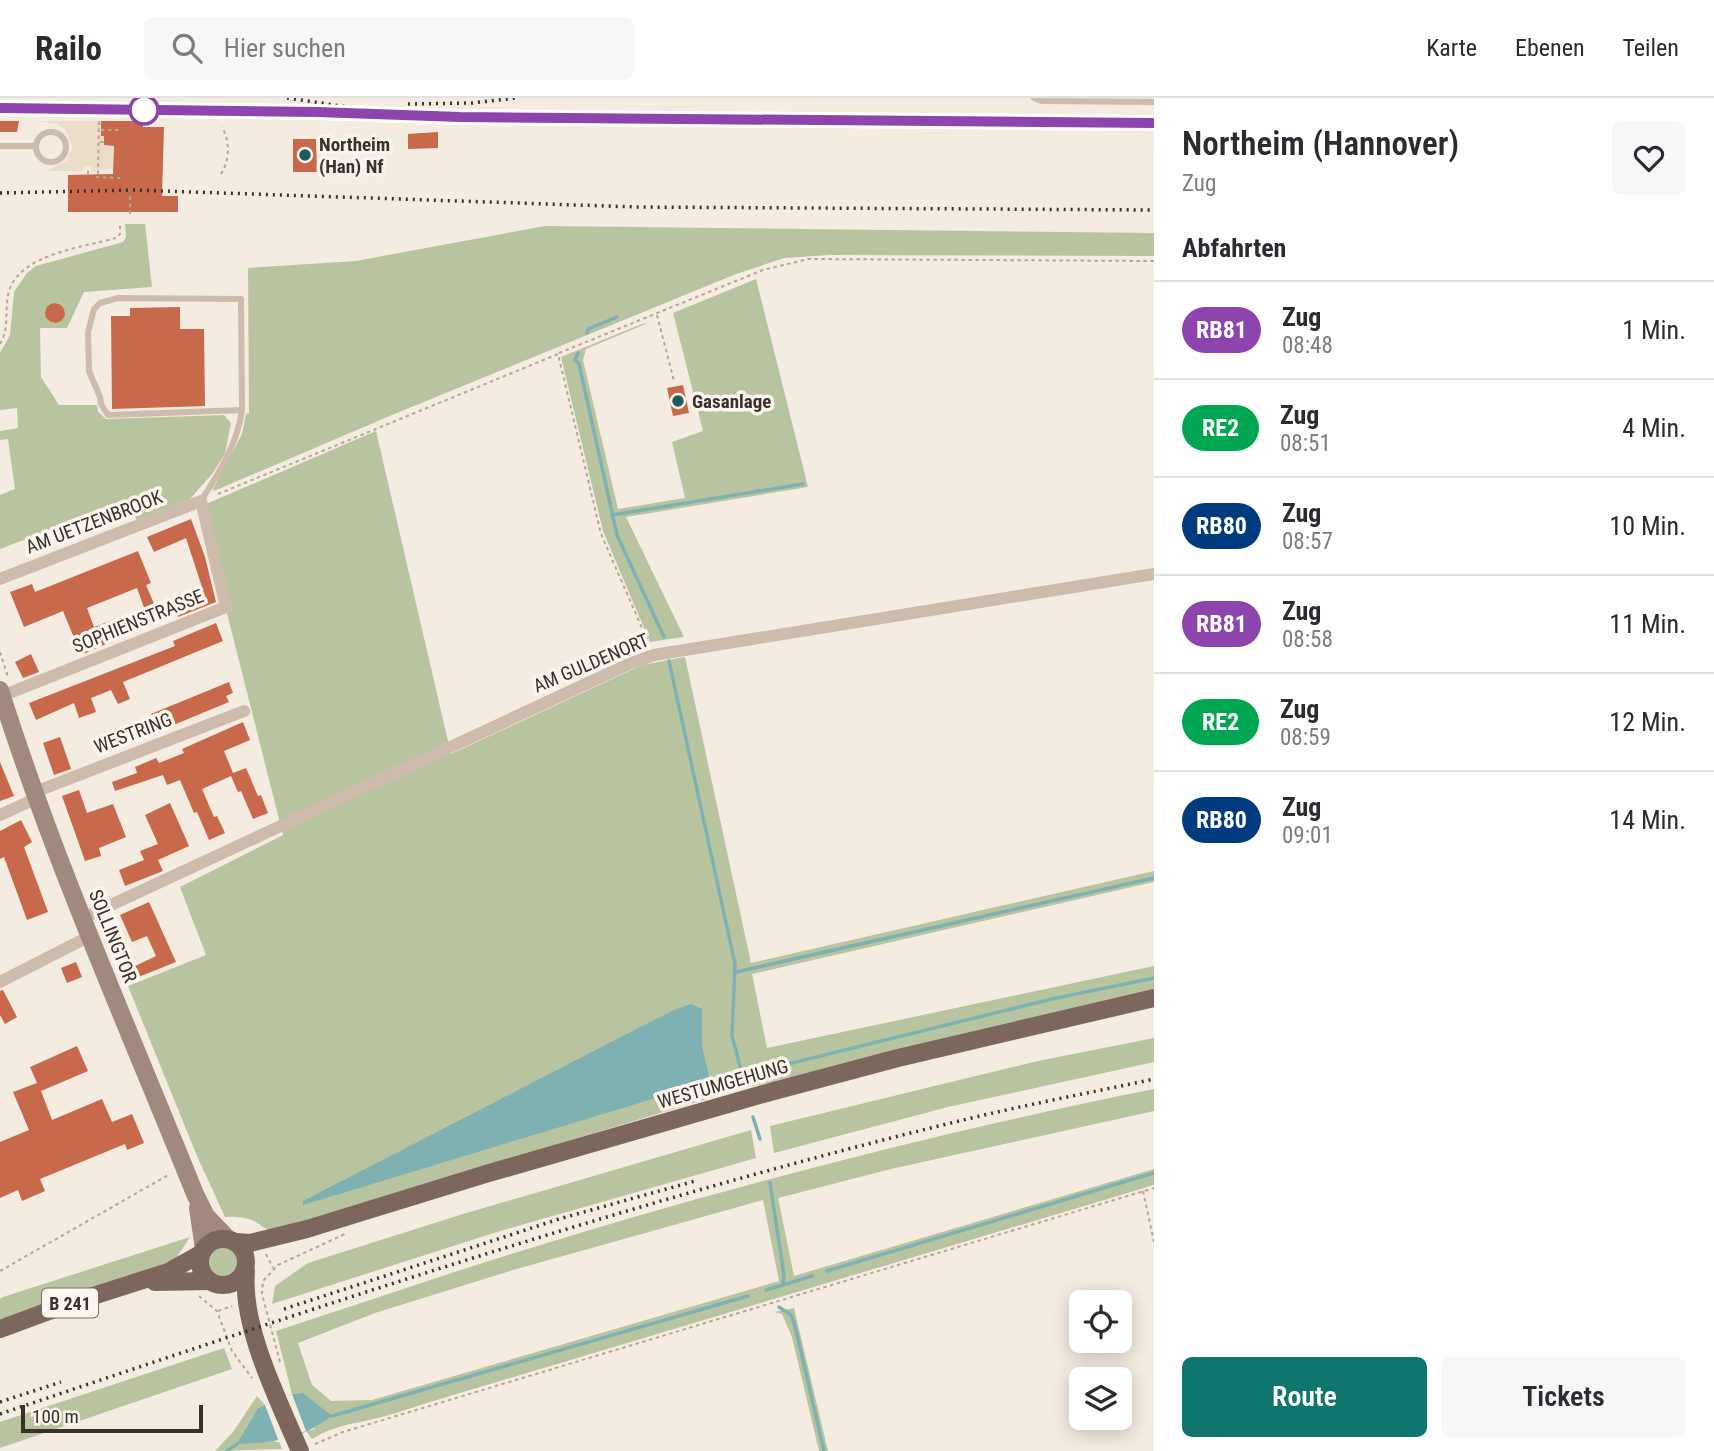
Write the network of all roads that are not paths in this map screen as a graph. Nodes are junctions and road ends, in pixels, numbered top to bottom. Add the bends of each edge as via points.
1 (1034, 98) edge
2 (1154, 102) edge
3 (0, 146) edge
4 (36, 146) junction
5 (242, 410) junction
6 (201, 501) junction
7 (1154, 574) edge
8 (0, 579) edge
9 (1, 693) edge
10 (244, 711) dead end
11 (36, 795) junction
12 (0, 815) edge
13 (83, 918) junction
14 (90, 936) junction
15 (0, 982) edge
16 (1154, 998) edge
17 (195, 1194) junction
18 (307, 1229) junction
19 (232, 1240) junction
20 (203, 1251) junction
21 (246, 1269) junction
22 (141, 1283) junction
23 (214, 1283) junction
24 (0, 1329) edge
25 (256, 1341) junction
26 (298, 1446) edge

1 - 2 lane via 1041,102
3 - 4 lane
4 - 4 lane via 47,162 58,160 66,148 64,138 52,131 43,134
5 - 5 lane via 241,299 118,298 94,309 88,332 89,372 108,415
5 - 6 lane via 229,456
6 - 8 street, AM UETZENBROOK
6 - 9 street, SOPHIENSTRASSE via 226,607
7 - 13 street, AM GULDENORT via 654,655
9 - 11 main road, SOLLINGTOR
10 - 11 street, WESTRING
11 - 12 street, WESTRING
11 - 13 main road, SOLLINGTOR
13 - 14 main road, SOLLINGTOR
14 - 15 street
14 - 17 main road, SOLLINGTOR
16 - 18 main road, WESTUMGEHUNG via 770,1092
17 - 19 main road, SOLLINGTOR via 206,1216
17 - 20 main road, SOLLINGTOR
18 - 19 main road, WESTUMGEHUNG via 250,1243
18 - 21 main road, WESTUMGEHUNG via 271,1247
19 - 20 main road, B 241 via 215,1240
19 - 21 main road via 245,1252
20 - 22 main road, B 241
20 - 23 main road via 201,1268
21 - 23 main road, B 241 via 235,1283
21 - 25 main road via 245,1301
22 - 23 main road, B 241
22 - 24 main road, B 241
23 - 25 main road via 235,1305
25 - 26 main road

